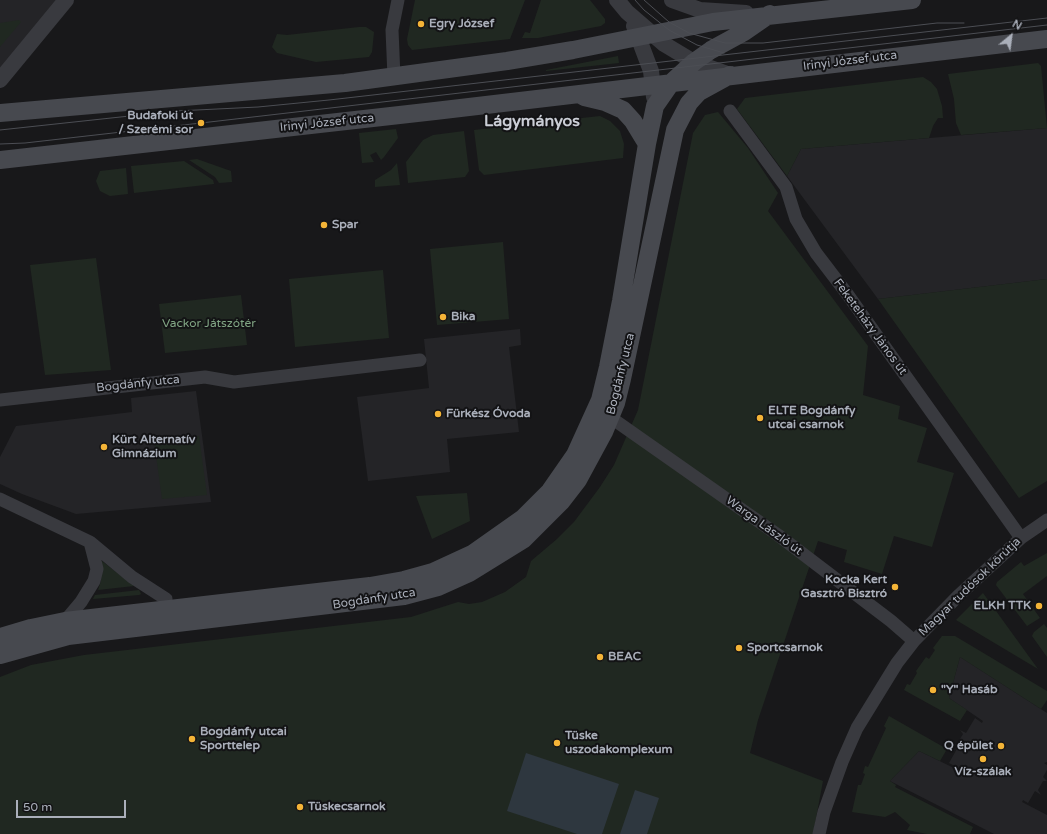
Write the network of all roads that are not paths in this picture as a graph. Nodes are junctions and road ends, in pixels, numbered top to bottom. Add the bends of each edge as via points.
1 (66, 0) edge
2 (398, 0) edge
3 (672, 0) edge
4 (912, 0) edge
5 (622, 6) edge
6 (770, 14) junction
7 (645, 35) junction
8 (1047, 39) edge
9 (694, 62) junction
10 (730, 75) junction
11 (394, 77) junction
12 (0, 80) edge
13 (671, 83) junction
14 (653, 85) junction
15 (568, 95) junction
16 (655, 106) junction
17 (730, 110) dead end
18 (0, 113) edge
19 (647, 144) junction
20 (0, 160) edge
21 (636, 214) junction
22 (656, 219) junction
23 (420, 360) dead end
24 (0, 400) edge
25 (610, 417) junction
26 (0, 499) edge
27 (1047, 520) edge
28 (1021, 538) junction
29 (90, 542) junction
30 (165, 617) junction
31 (67, 628) junction
32 (0, 637) edge
33 (914, 641) junction
34 (0, 655) edge
35 (819, 834) edge

1 - 12 street
2 - 11 street via 392,30
3 - 6 street via 700,10
4 - 6 main road
5 - 7 street
6 - 7 main road
6 - 9 main road
7 - 9 street
7 - 11 main road via 558,53
7 - 14 street
8 - 10 main road, Irinyi József utca
9 - 10 street
9 - 13 main road
10 - 13 main road, Irinyi József utca
10 - 22 main road, Bogdánfy utca via 699,92 682,115 675,130
11 - 18 main road via 278,90
13 - 14 main road, Irinyi József utca
13 - 16 main road
14 - 15 main road, Irinyi József utca
14 - 16 street
15 - 19 main road via 616,106 629,115
15 - 20 main road, Irinyi József utca
16 - 19 main road, Bogdánfy utca
17 - 28 street, Feketeházy János út via 786,187 796,219 816,253
19 - 21 main road, Bogdánfy utca
21 - 22 main road
21 - 30 main road, Bogdánfy utca via 620,309 598,403 575,455 550,491 523,518 472,554 433,572 370,586
22 - 25 main road, Bogdánfy utca via 622,379
23 - 24 street, Bogdánfy utca via 234,382 204,377
25 - 30 main road, Bogdánfy utca via 578,480 553,512 524,539 469,573 431,588 386,600
25 - 33 street, Warga László út via 778,535
26 - 29 street
27 - 28 street, Magyar tudósok körútja
28 - 33 street, Magyar tudósok körútja
29 - 30 street via 132,577 166,599
29 - 31 street via 96,569 94,581
30 - 31 main road, Bogdánfy utca
31 - 32 main road, Bogdánfy utca via 31,628
31 - 34 main road, Bogdánfy utca
33 - 35 street, Magyar tudósok körútja via 857,728 824,812

